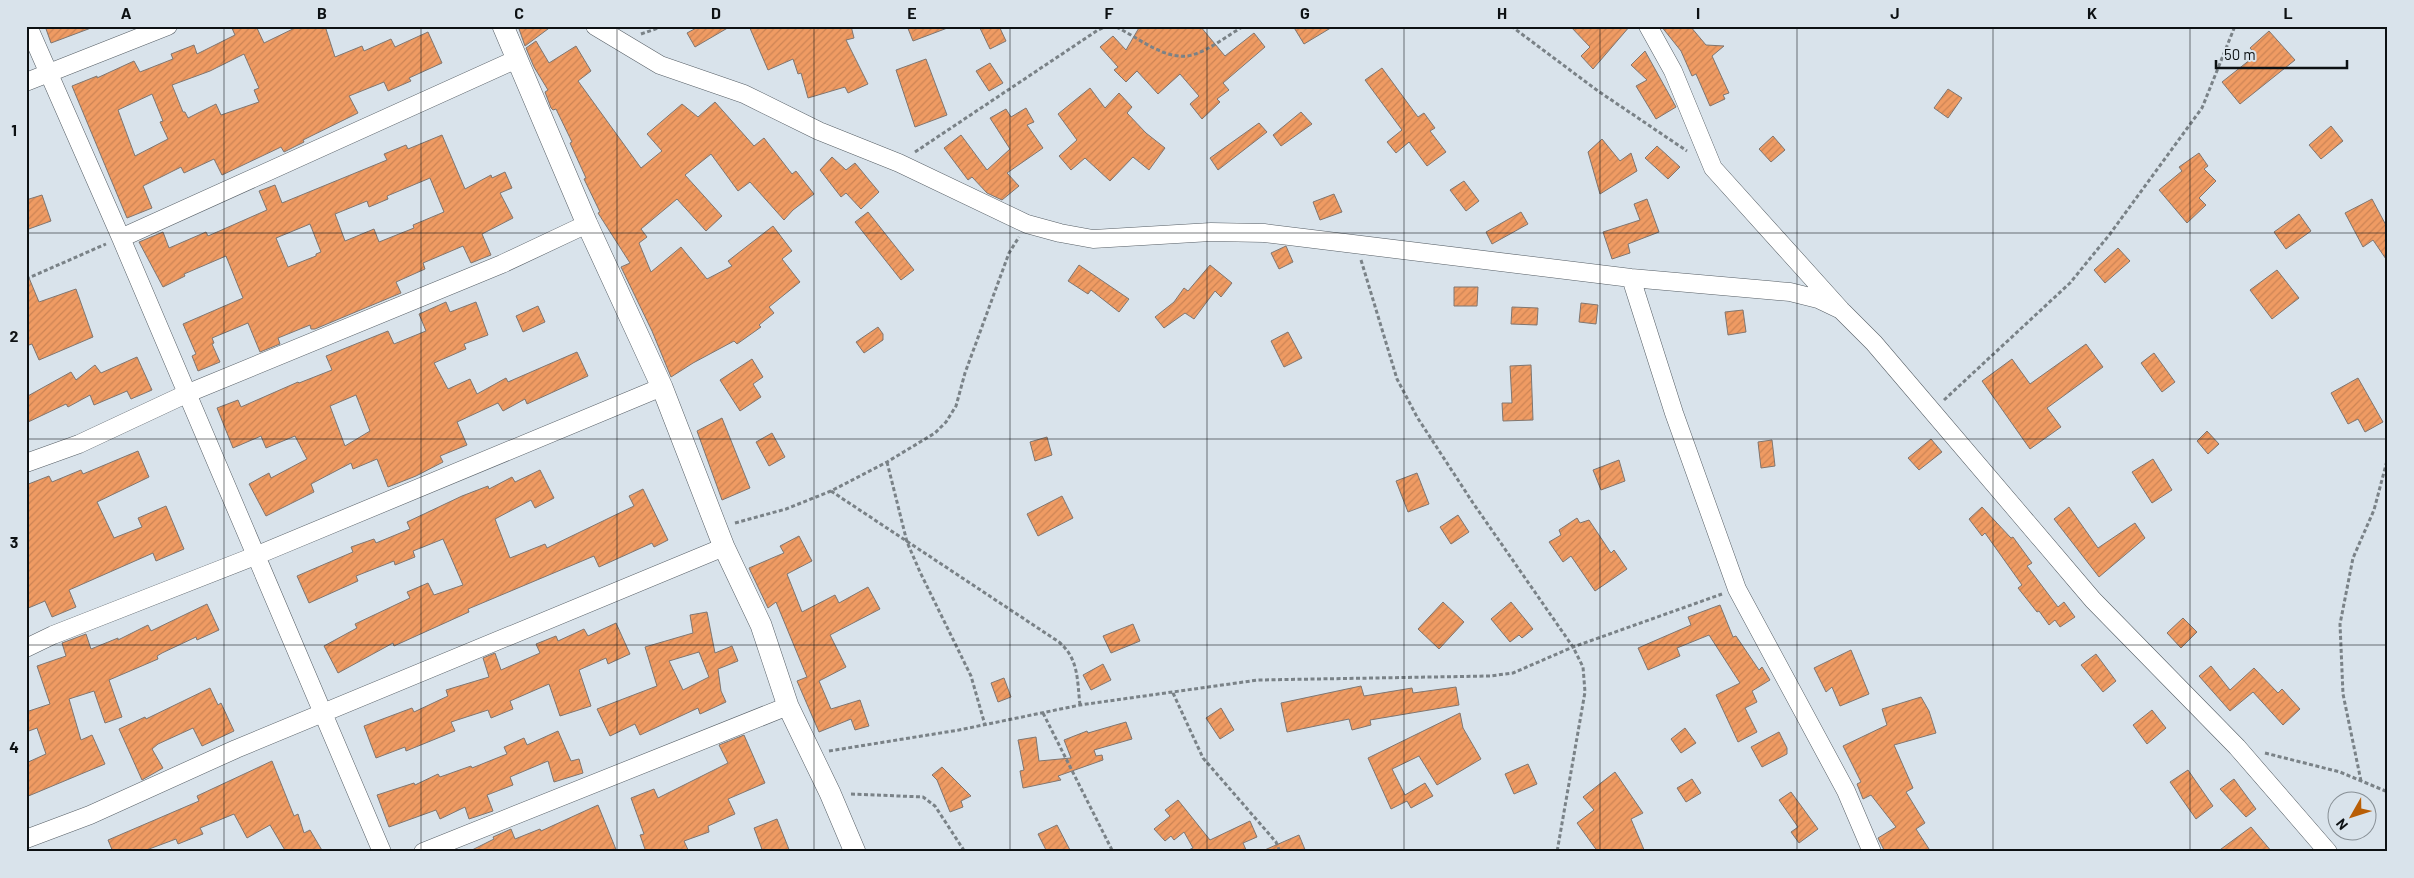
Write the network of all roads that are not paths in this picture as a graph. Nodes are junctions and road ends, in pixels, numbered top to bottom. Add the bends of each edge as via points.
1 (28, 26) edge
2 (168, 26) edge
3 (504, 26) edge
4 (595, 26) edge
5 (1648, 26) edge
6 (518, 59) junction
7 (48, 72) junction
8 (26, 82) edge
9 (587, 224) junction
10 (121, 238) junction
11 (1631, 278) junction
12 (1840, 310) junction
13 (662, 387) junction
14 (186, 394) junction
15 (26, 463) edge
16 (721, 538) junction
17 (256, 556) junction
18 (26, 648) edge
19 (788, 706) junction
20 (323, 714) junction
21 (26, 839) edge
22 (382, 852) edge
23 (424, 852) edge
24 (855, 852) edge
25 (1872, 852) edge
26 (2328, 852) edge

1 - 7 street
2 - 7 street
3 - 6 street
4 - 11 street via 660,65 744,94 1027,224 1060,233 1094,239 1211,232 1264,233
5 - 12 street via 1673,71 1713,168
6 - 9 street
6 - 10 street
7 - 8 street
7 - 10 street
9 - 13 street
9 - 14 street via 502,264
10 - 14 street
11 - 12 street via 1790,292 1818,299
11 - 25 street via 1674,413 1737,589 1846,791
12 - 26 street via 1874,343 2093,600 2237,747
13 - 16 street
13 - 17 street
14 - 15 street via 79,444
14 - 17 street
16 - 19 street via 761,626
16 - 20 street
17 - 18 street
17 - 20 street
19 - 23 street
19 - 24 street
20 - 21 street
20 - 22 street

